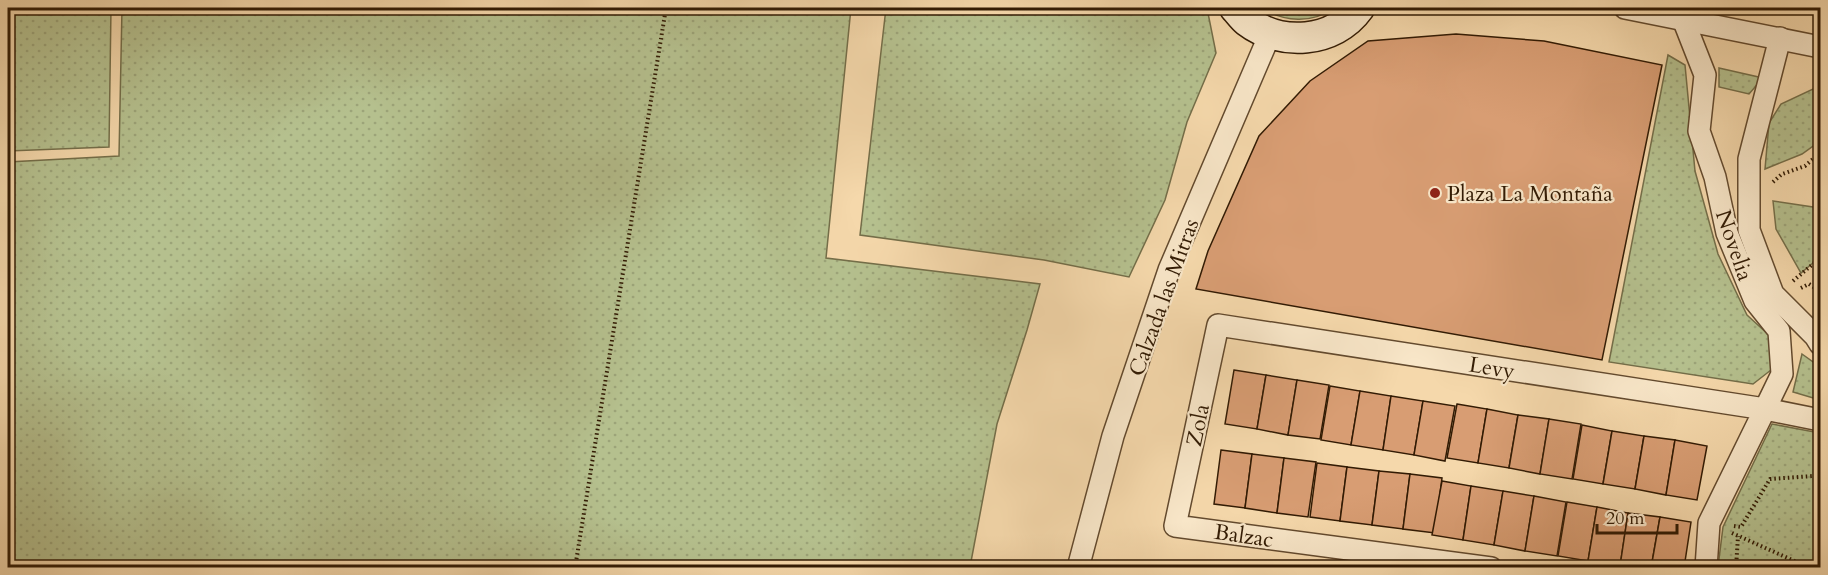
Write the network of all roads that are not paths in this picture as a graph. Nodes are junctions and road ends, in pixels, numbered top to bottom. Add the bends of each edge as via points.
1 (1235, 8) edge
2 (1359, 8) edge
3 (1625, 8) edge
4 (1683, 19) junction
5 (1270, 34) junction
6 (1780, 39) junction
7 (1821, 47) edge
8 (1218, 325) joint
9 (1821, 344) edge
10 (1765, 408) junction
11 (1821, 420) edge
12 (1175, 526) joint
13 (1078, 567) edge
14 (1491, 567) edge
15 (1706, 567) edge

1 - 5 street via 1246,21
2 - 5 street via 1336,28 1315,37 1292,39
3 - 4 street
4 - 6 street
4 - 10 street, Novelia via 1705,75 1700,131 1727,232 1755,301 1779,331 1782,374
5 - 13 street, Calzada las Mitras via 1169,270 1113,436
6 - 7 street
6 - 9 street, Novelia via 1749,159 1749,230 1773,294
8 - 10 street, Levy
8 - 12 street, Zola
10 - 11 street
10 - 15 street, Novelia via 1709,523
12 - 14 street, Balzac

